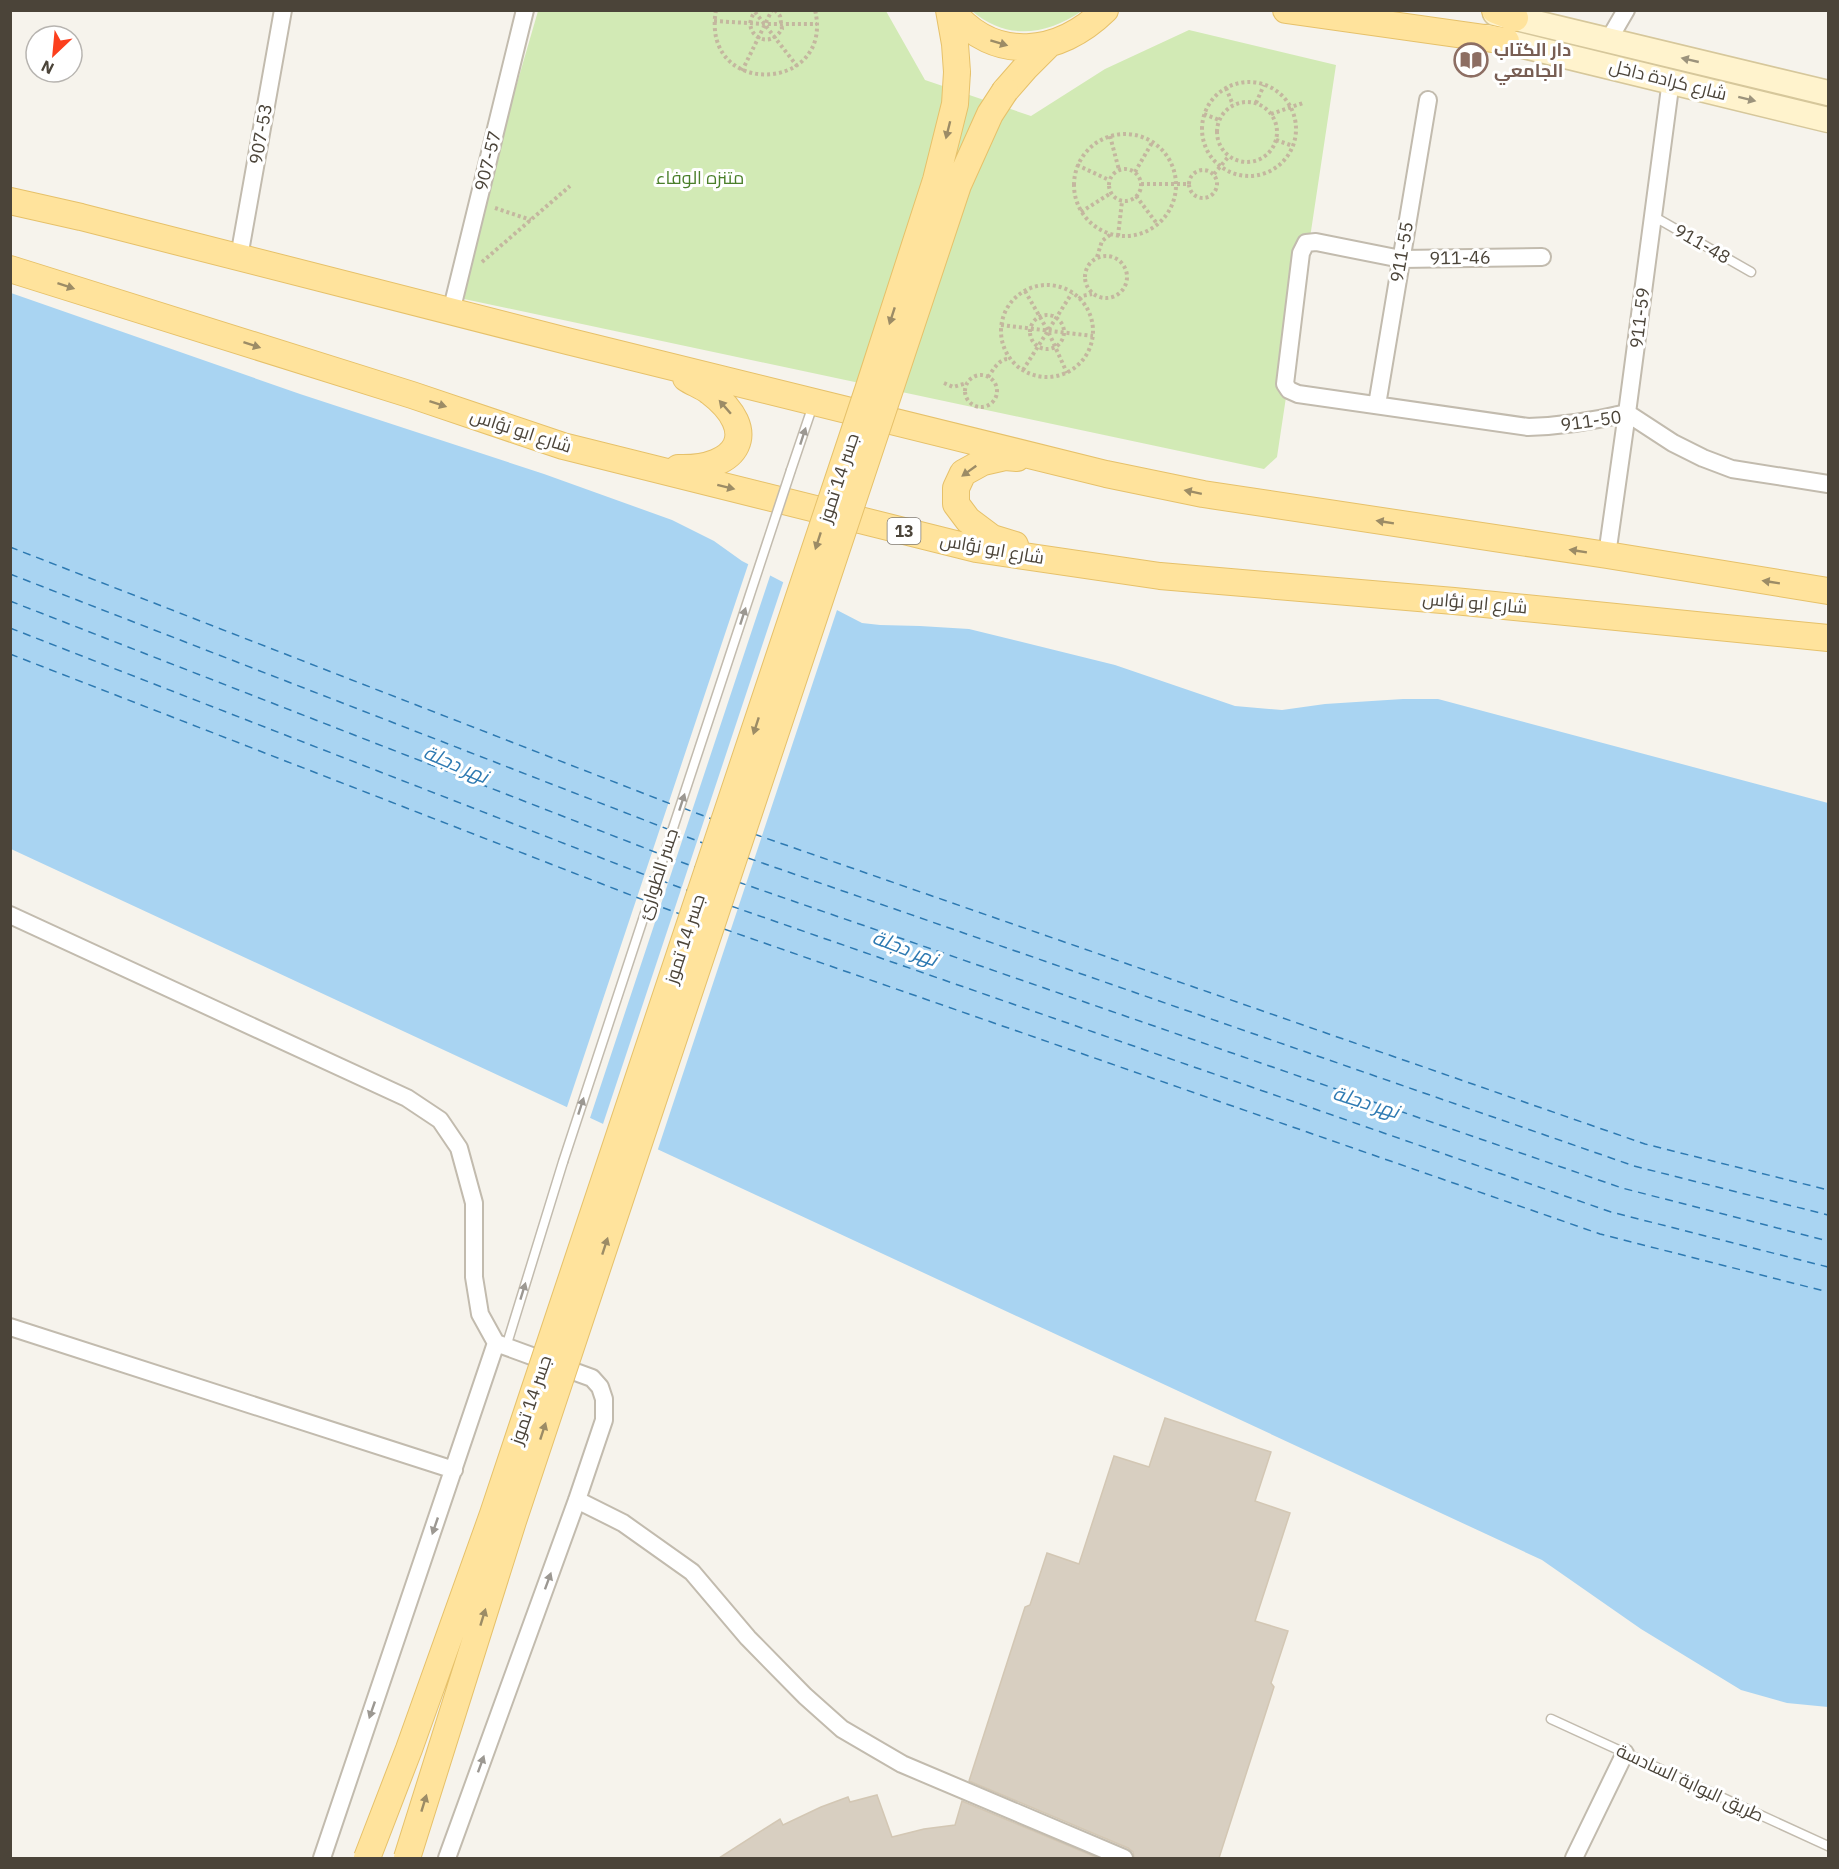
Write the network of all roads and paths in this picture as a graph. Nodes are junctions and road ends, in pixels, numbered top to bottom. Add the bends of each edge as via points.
1 (283, 10) edge
2 (525, 10) edge
3 (716, 10) edge
4 (774, 10) edge
5 (815, 10) edge
6 (950, 10) edge
7 (1123, 10) edge
8 (1286, 10) edge
9 (1377, 10) edge
10 (1484, 10) edge
11 (1626, 10) edge
12 (756, 11) edge
13 (1098, 17) edge
14 (714, 21) junction
15 (750, 22) junction
16 (782, 23) junction
17 (1505, 23) edge
18 (765, 24) junction
19 (817, 24) junction
20 (759, 38) junction
21 (774, 38) junction
22 (1608, 41) junction
23 (1048, 45) junction
24 (797, 66) junction
25 (742, 71) junction
26 (1671, 80) junction
27 (1264, 85) junction
28 (1226, 88) junction
29 (1828, 93) edge
30 (1428, 100) dead end
31 (1256, 103) junction
32 (1303, 103) dead end
33 (1233, 105) junction
34 (1290, 108) junction
35 (1204, 114) junction
36 (1271, 114) junction
37 (1219, 120) junction
38 (1828, 120) edge
39 (1110, 135) junction
40 (1153, 141) junction
41 (1276, 141) junction
42 (1293, 146) junction
43 (1229, 156) junction
44 (1077, 165) junction
45 (1220, 167) junction
46 (1119, 170) junction
47 (1135, 172) junction
48 (1214, 174) junction
49 (1109, 180) junction
50 (1141, 184) junction
51 (1177, 184) junction
52 (1189, 184) junction
53 (570, 186) dead end
54 (1111, 193) junction
55 (1136, 196) junction
56 (10, 201) edge
57 (1122, 201) junction
58 (478, 203) junction
59 (1081, 212) junction
60 (1653, 216) junction
61 (531, 220) junction
62 (1158, 225) junction
63 (1112, 234) junction
64 (1118, 236) junction
65 (1306, 243) joint
66 (239, 257) junction
67 (1542, 257) dead end
68 (1097, 258) junction
69 (1401, 259) junction
70 (10, 269) edge
71 (1751, 272) dead end
72 (459, 282) junction
73 (1024, 291) junction
74 (1072, 293) junction
75 (1092, 294) junction
76 (1079, 299) junction
77 (451, 312) junction
78 (1038, 316) junction
79 (1057, 317) junction
80 (1001, 325) junction
81 (1030, 328) junction
82 (1048, 331) junction
83 (1065, 332) junction
84 (1093, 336) junction
85 (567, 341) junction
86 (1038, 346) junction
87 (1054, 348) junction
88 (1011, 359) junction
89 (1023, 370) junction
90 (1067, 373) junction
91 (988, 377) junction
92 (944, 383) dead end
93 (967, 383) junction
94 (814, 401) junction
95 (1377, 405) junction
96 (1627, 413) junction
97 (563, 446) junction
98 (1106, 474) junction
99 (1828, 484) edge
100 (1606, 555) junction
101 (1160, 576) junction
102 (1828, 591) edge
103 (1828, 638) edge
104 (10, 915) edge
105 (10, 1327) edge
106 (501, 1345) junction
107 (454, 1470) junction
108 (577, 1500) junction
109 (1551, 1719) dead end
110 (1625, 1753) junction
111 (1828, 1846) edge
112 (322, 1858) edge
113 (368, 1858) edge
114 (407, 1858) edge
115 (447, 1858) edge
116 (1124, 1858) edge
117 (1574, 1858) edge

1 - 66 street, 907-53
2 - 58 street, 907-57
3 - 14 path
4 - 16 path
4 - 18 path
5 - 19 path
6 -> 23 main road via 970,29 999,44
6 -> 113 main road, جسر 14 تموز, bridge via 957,72 955,104 936,180 496,1503
7 - 13 main road
8 - 17 main road via 1339,19
9 - 17 main road
10 - 17 main road
11 - 22 street
12 - 15 path
12 - 18 path
13 - 23 main road via 1064,40
14 - 15 path
14 - 25 path via 718,45
15 - 18 path
15 - 20 path via 752,32
16 - 18 path
16 - 19 path
16 - 21 path
17 - 22 main road, شارع كرادة داخل
17 - 26 main road, شارع كرادة داخل
18 - 20 path
18 - 21 path
19 - 24 path via 810,50
20 - 21 path
20 - 25 path
21 - 24 path
29 -> 22 main road, شارع كرادة داخل
114 -> 23 main road, جسر 14 تموز, bridge via 513,1521 958,185 1005,90
24 - 25 path via 771,76
26 -> 38 main road, شارع كرادة داخل
26 - 60 street, 911-59
27 - 28 path via 1251,82
27 - 31 path
27 - 34 path via 1277,92
28 - 33 path
28 - 35 path
30 - 69 street, 911-55
31 - 33 path
31 - 36 path
32 - 34 path
33 - 37 path
34 - 36 path
34 - 42 path via 1296,131
35 - 37 path
35 - 45 path via 1206,148
36 - 41 path
37 - 43 path via 1217,135
39 - 40 path via 1132,134
39 - 44 path via 1096,142
39 - 46 path
40 - 47 path
40 - 51 path via 1170,160
41 - 42 path
41 - 43 path via 1265,156 1256,160 1247,162
42 - 45 path via 1279,166 1268,173 1243,176
43 - 45 path
44 - 49 path
44 - 59 path via 1075,197
45 - 48 path
46 - 47 path
46 - 49 path
47 - 50 path
48 - 52 path via 1200,170 1192,175
48 - 52 path via 1217,187 1209,197 1196,196
49 - 54 path
50 - 51 path
50 - 55 path
51 - 52 path
51 - 62 path via 1174,202
53 - 61 path
54 - 57 path
54 - 59 path
55 - 57 path
55 - 62 path
56 - 66 main road
57 - 64 path
58 - 61 path
58 - 72 street, 907-57
59 - 63 path via 1097,228
60 - 71 lane, 911-48
60 - 96 street, 911-59
61 - 72 path
62 - 64 path via 1132,236
63 - 64 path
63 - 68 path via 1102,241
65 - 69 street, 911-46
65 - 95 street, 911-50 via 1301,253 1285,384 1298,394
66 - 77 main road
67 - 69 street, 911-46
68 - 75 path via 1084,275
68 - 75 path via 1118,260 1127,277 1118,295 1106,299
69 - 95 street, 911-55
70 -> 97 main road, شارع ابو نؤاس / 13
72 - 77 street, 907-57
73 - 74 path via 1048,285
73 - 78 path
73 - 80 path via 1009,305
74 - 76 path
74 - 79 path
75 - 76 path
76 - 84 path via 1092,322
77 - 85 main road
78 - 79 path
78 - 81 path
78 - 82 path
79 - 82 path
79 - 83 path
80 - 81 path
80 - 88 path via 1005,351
81 - 82 path
81 - 86 path via 1031,339
82 - 83 path
82 - 86 path
82 - 87 path
83 - 84 path
83 - 87 path
84 - 90 path via 1080,363
85 - 94 main road
97 -> 85 main road via 696,469 722,462 732,454 738,427 729,410 709,391 677,374
86 - 87 path
86 - 89 path
87 - 90 path
88 - 89 path
88 - 91 path via 999,362
89 - 90 path via 1037,376
91 - 93 path via 976,376
91 - 93 path via 997,391 993,401 985,406 971,403 966,394
92 - 93 path via 953,387
94 - 98 main road
106 -> 94 lane, جسر الطوارئ, bridge
95 - 96 street, 911-50 via 1528,427 1584,423
96 - 99 street, 911-50 via 1672,443 1732,470
96 - 100 street, 911-59
97 -> 101 main road, شارع ابو نؤاس / 13 via 976,549
100 -> 98 main road via 1203,494
98 -> 101 main road via 1005,457 983,462 963,473 956,488 956,504 968,520 992,538 1059,557
102 -> 100 main road
101 - 103 main road, شارع ابو نؤاس / 13
104 - 106 street via 407,1098 440,1120 459,1148 474,1203 474,1277 480,1314
105 - 107 street
106 - 107 street
106 - 108 street via 591,1378 600,1387 604,1420
107 -> 112 street
115 -> 108 street
108 - 116 street via 623,1523 692,1572 748,1638 842,1729 902,1764
109 - 110 lane, طريق البوابة السادسة
110 - 111 lane, طريق البوابة السادسة
110 - 117 street

